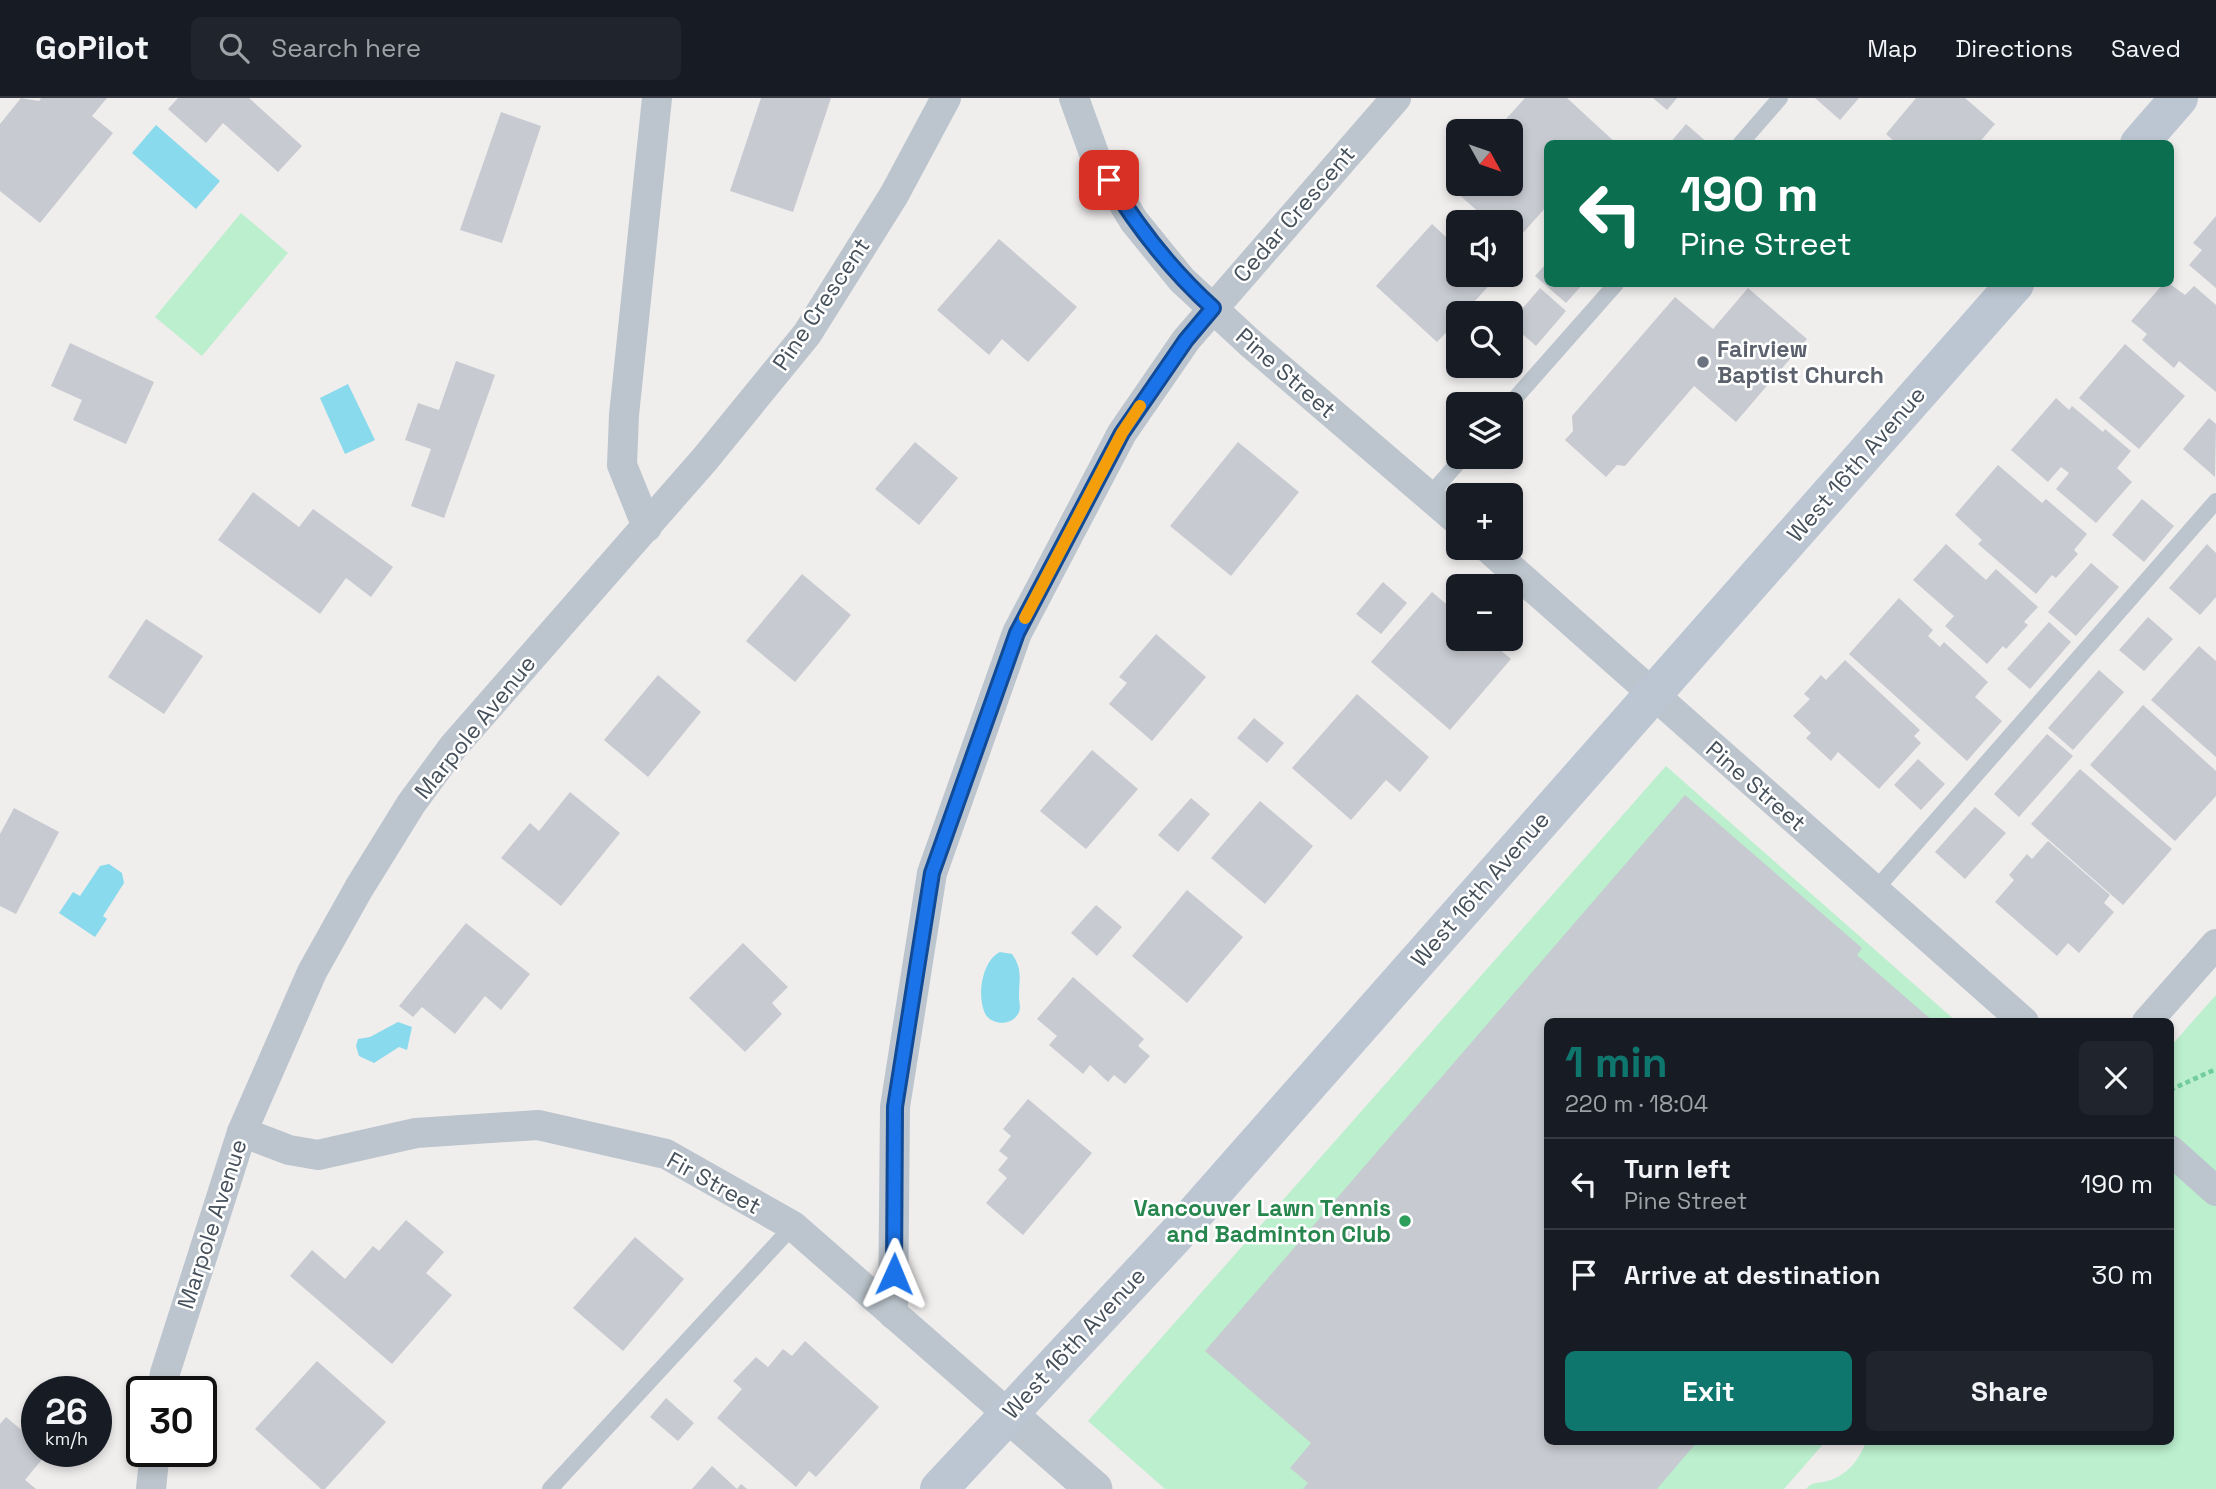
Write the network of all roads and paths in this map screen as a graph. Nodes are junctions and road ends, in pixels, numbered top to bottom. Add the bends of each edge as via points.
1 (657, 98) edge
2 (946, 98) edge
3 (1074, 98) edge
4 (1396, 98) edge
5 (1780, 98) edge
6 (2179, 98) edge
7 (1743, 140) edge
8 (2142, 140) edge
9 (1613, 287) edge
10 (2012, 287) edge
11 (1213, 308) junction
12 (1521, 392) edge
13 (1453, 469) edge
14 (1429, 496) junction
15 (2216, 501) edge
16 (1446, 511) edge
17 (647, 527) junction
18 (1501, 560) edge
19 (1652, 694) junction
20 (1875, 891) junction
21 (2216, 943) edge
22 (2019, 1018) edge
23 (2150, 1018) edge
24 (2216, 1069) edge
25 (2174, 1088) edge
26 (242, 1132) junction
27 (2174, 1154) edge
28 (2216, 1191) edge
29 (793, 1226) junction
30 (893, 1314) junction
31 (164, 1376) edge
32 (1008, 1414) junction
33 (154, 1467) edge
34 (151, 1489) edge
35 (550, 1489) edge
36 (939, 1489) edge
37 (1094, 1489) edge

1 - 17 street via 622,465
2 - 17 street, Pine Crescent via 894,195 807,334
3 - 11 street, Pine Street via 1096,159 1134,222 1182,280
4 - 11 street, Cedar Crescent
5 - 7 lane
6 - 8 main road
9 - 12 lane
10 - 19 main road, West 16th Avenue
11 - 14 street, Pine Street
11 - 30 street, Cedar Crescent via 1122,433 1017,633 932,873 895,1107
13 - 14 lane
14 - 16 street, Pine Street
15 - 20 lane
17 - 26 street, Marpole Avenue via 453,747 411,804 312,972
18 - 19 street, Pine Street
19 - 20 street, Pine Street
19 - 32 main road, West 16th Avenue via 1175,1236
20 - 22 street, Pine Street
21 - 23 street
24 - 25 path
26 - 29 street, Fir Street via 289,1150 318,1155 416,1133 538,1125 666,1154
26 - 31 street, Marpole Avenue
27 - 28 street
29 - 30 street, Fir Street
29 - 35 lane
30 - 32 street, Fir Street
32 - 36 main road, West 16th Avenue
32 - 37 street, Fir Street
33 - 34 street

